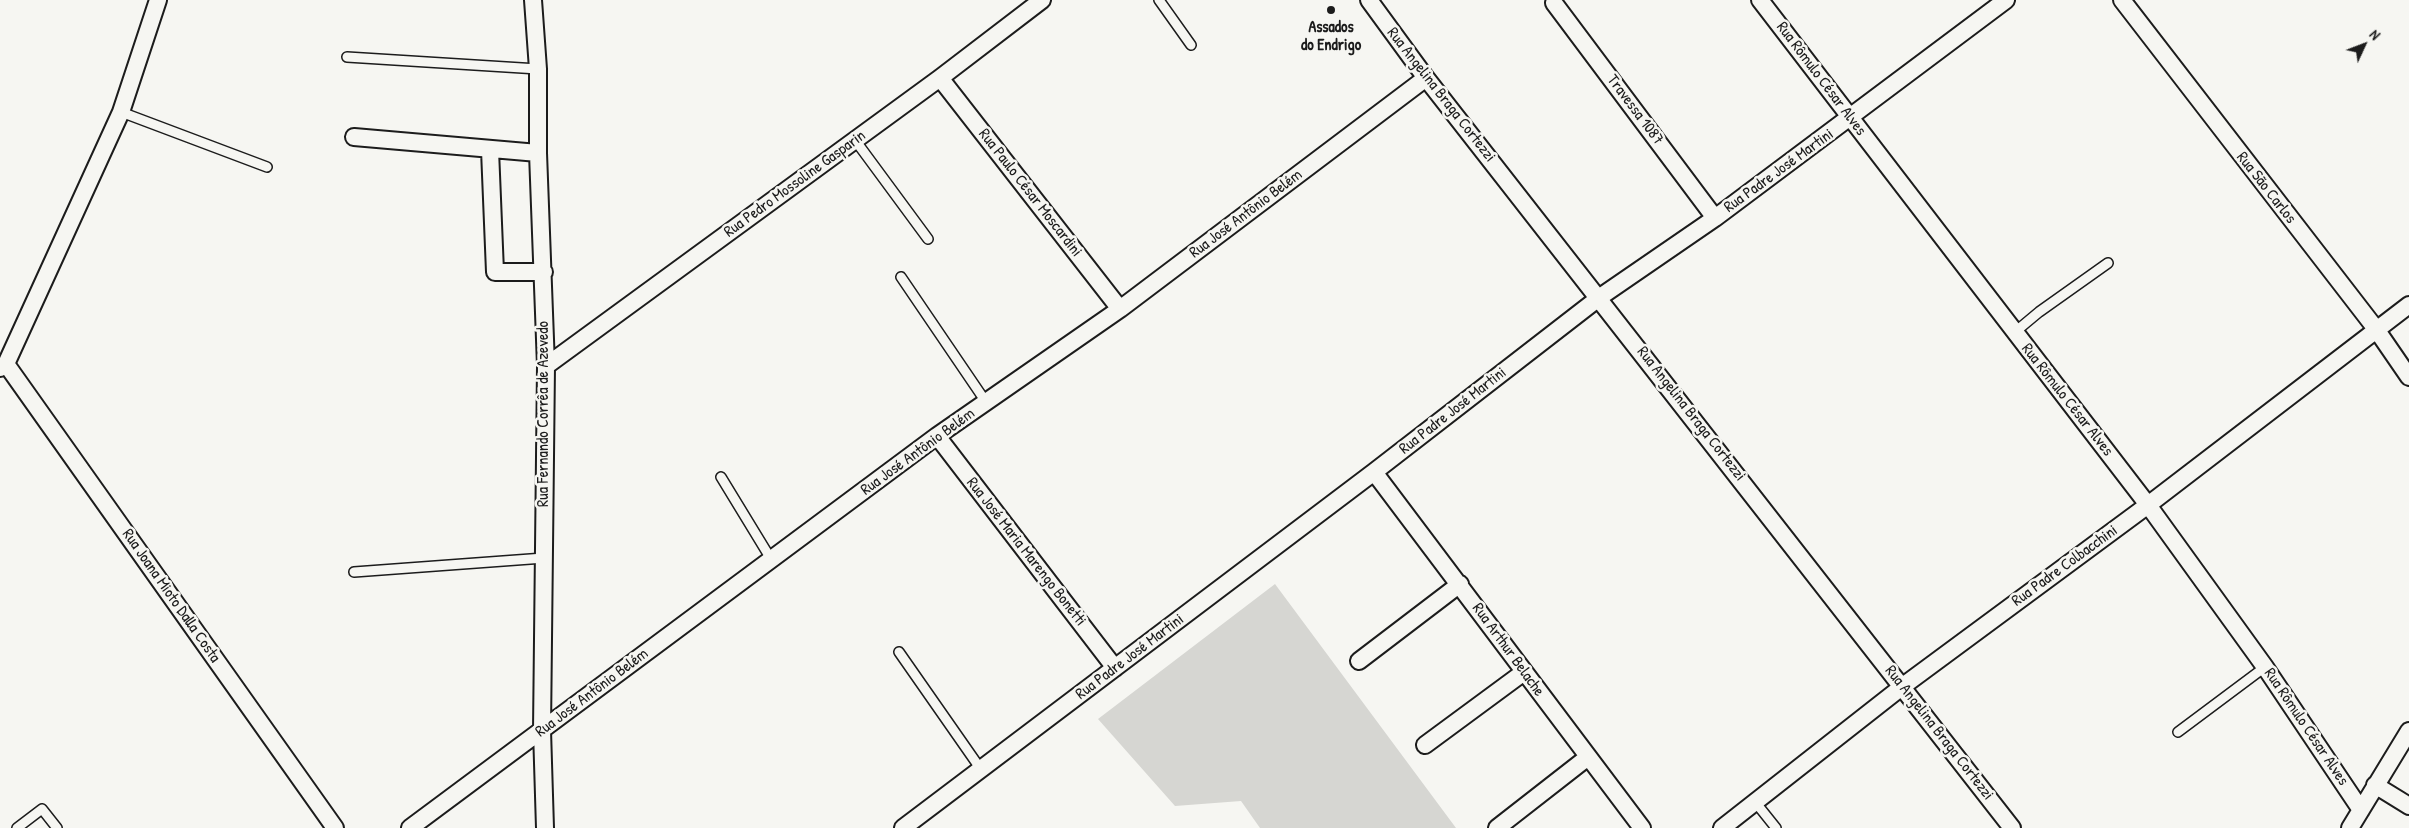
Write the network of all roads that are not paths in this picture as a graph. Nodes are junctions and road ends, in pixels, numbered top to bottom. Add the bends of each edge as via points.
1 (158, 0) edge
2 (1042, 0) edge
3 (1159, 0) edge
4 (1369, 0) edge
5 (1760, 0) edge
6 (2006, 0) edge
7 (2122, 0) edge
8 (535, 1) edge
9 (1554, 3) dead end
10 (1192, 45) dead end
11 (347, 57) dead end
12 (538, 69) junction
13 (940, 78) junction
14 (1426, 78) junction
15 (121, 112) junction
16 (1850, 118) junction
17 (354, 137) dead end
18 (855, 140) junction
19 (490, 150) junction
20 (538, 153) junction
21 (267, 167) dead end
22 (1716, 218) junction
23 (928, 239) dead end
24 (2108, 263) dead end
25 (544, 272) junction
26 (901, 277) dead end
27 (1600, 297) junction
28 (2409, 305) edge
29 (1120, 309) junction
30 (2376, 329) junction
31 (2015, 332) junction
32 (3, 366) edge
33 (546, 366) junction
34 (2409, 377) edge
35 (986, 402) junction
36 (937, 436) junction
37 (1374, 472) junction
38 (721, 477) dead end
39 (2148, 505) junction
40 (544, 558) junction
41 (771, 559) junction
42 (354, 572) dead end
43 (1460, 584) junction
44 (899, 652) dead end
45 (1359, 661) dead end
46 (2265, 666) junction
47 (1115, 668) junction
48 (1524, 672) junction
49 (1903, 686) junction
50 (542, 730) junction
51 (2409, 731) edge
52 (2178, 732) dead end
53 (1425, 745) dead end
54 (1588, 757) junction
55 (980, 768) junction
56 (2375, 786) junction
57 (1756, 803) junction
58 (2409, 806) edge
59 (2361, 810) junction
60 (16, 828) edge
61 (57, 828) edge
62 (336, 828) edge
63 (410, 828) edge
64 (545, 828) edge
65 (903, 828) edge
66 (1497, 828) edge
67 (1642, 828) edge
68 (1722, 828) edge
69 (1776, 828) edge
70 (2012, 828) edge
71 (2350, 828) edge

1 - 15 street
2 - 13 street, Rua Pedro Mossoline Gasparin
3 - 10 lane
4 - 14 street, Rua Angelina Braga Cortezzi
5 - 16 street, Rua Rômulo César Alves
6 - 16 street, Rua Padre José Martini
7 - 30 street, Rua São Carlos
8 - 12 street, Rua Fernando Corrêa de Azevedo
9 - 22 street, Travessa 1087
11 - 12 lane
12 - 20 street, Rua Fernando Corrêa de Azevedo
13 - 18 street, Rua Pedro Mossoline Gasparin
13 - 29 street, Rua Paulo César Moscardini
14 - 27 street, Rua Angelina Braga Cortezzi
14 - 29 street, Rua José Antônio Belém
15 - 21 lane
15 - 32 street
16 - 22 street, Rua Padre José Martini
16 - 31 street, Rua Rômulo César Alves
17 - 19 street
18 - 23 lane
18 - 33 street, Rua Pedro Mossoline Gasparin
19 - 20 street
19 - 25 street via 495,272
20 - 25 street, Rua Fernando Corrêa de Azevedo
22 - 27 street, Rua Padre José Martini
24 - 31 lane
25 - 33 street, Rua Fernando Corrêa de Azevedo
26 - 35 lane
27 - 37 street, Rua Padre José Martini
27 - 49 street, Rua Angelina Braga Cortezzi
28 - 30 street, Rua Padre Colbacchini
29 - 35 street, Rua José Antônio Belém
30 - 34 street, Rua São Carlos
30 - 39 street, Rua Padre Colbacchini
31 - 39 street, Rua Rômulo César Alves
32 - 62 street, Rua Joana Mioto Dalla Costa
33 - 40 street, Rua Fernando Corrêa de Azevedo
35 - 36 street, Rua José Antônio Belém
36 - 41 street, Rua José Antônio Belém
36 - 47 street, Rua José Maria Marengo Bonetti
37 - 43 street, Rua Arthur Belache
37 - 47 street, Rua Padre José Martini
38 - 41 lane
39 - 46 street, Rua Rômulo César Alves
39 - 49 street, Rua Padre Colbacchini
40 - 42 lane
40 - 50 street, Rua Fernando Corrêa de Azevedo
41 - 50 street, Rua José Antônio Belém
43 - 45 street
43 - 48 street, Rua Arthur Belache
44 - 55 lane
46 - 52 lane
46 - 59 street, Rua Rômulo César Alves
47 - 55 street, Rua Padre José Martini
48 - 53 street
48 - 54 street, Rua Arthur Belache
49 - 57 street, Rua Padre Colbacchini
49 - 70 street, Rua Angelina Braga Cortezzi
50 - 63 street, Rua José Antônio Belém
50 - 64 street, Rua Fernando Corrêa de Azevedo
51 - 56 street
54 - 66 street
54 - 67 street, Rua Arthur Belache
55 - 65 street, Rua Padre José Martini
56 - 58 street
56 - 59 street
57 - 68 street, Rua Padre Colbacchini
57 - 69 lane
59 - 71 street
60 - 61 lane via 42,809

